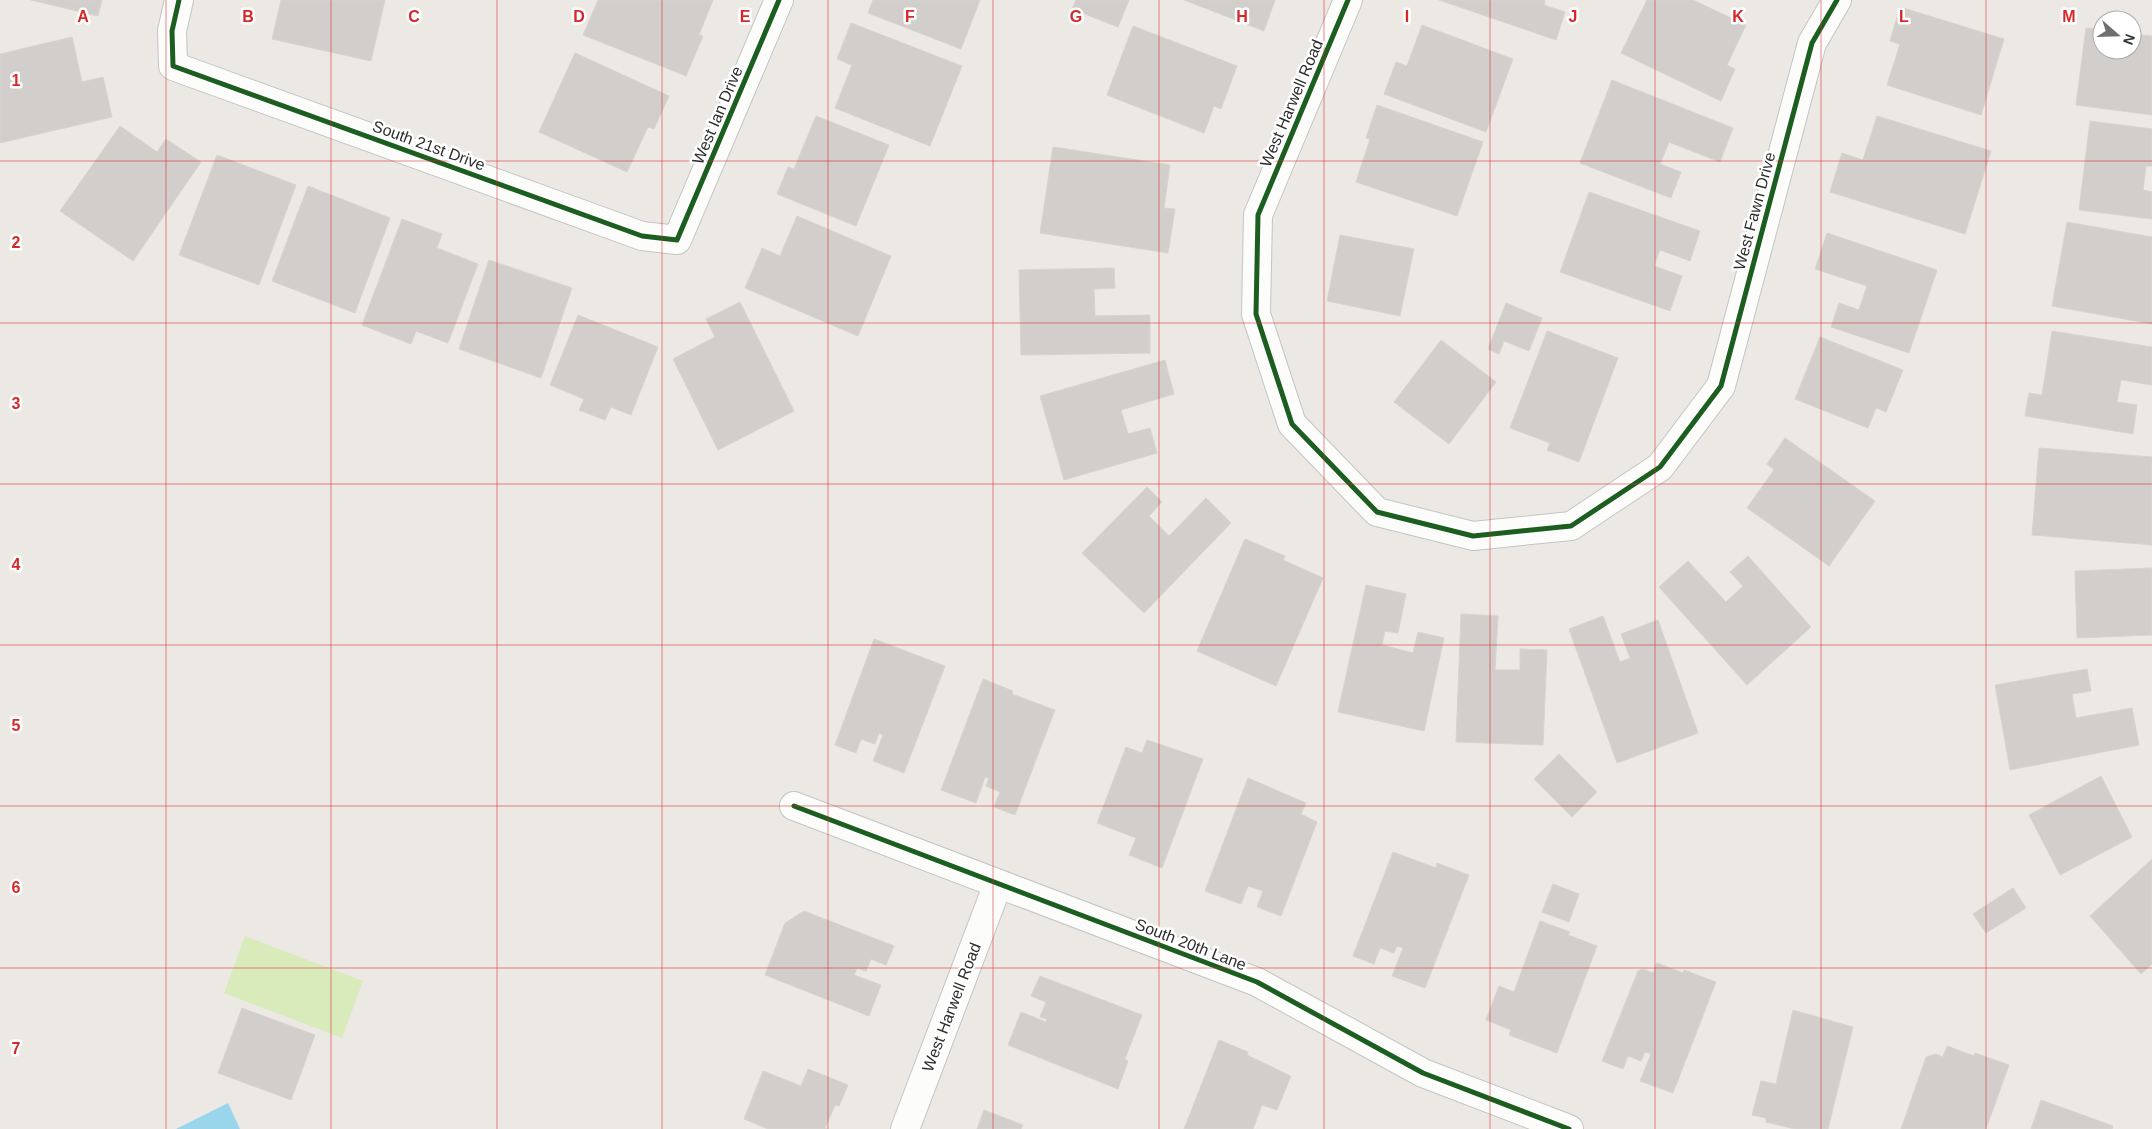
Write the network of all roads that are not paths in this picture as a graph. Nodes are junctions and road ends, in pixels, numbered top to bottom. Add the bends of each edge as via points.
1 (179, 0) edge
2 (779, 0) edge
3 (1348, 0) edge
4 (1837, 0) edge
5 (677, 240) joint
6 (1721, 386) joint
7 (794, 806) dead end
8 (998, 884) junction
9 (904, 1129) edge
10 (1569, 1129) edge

1 - 5 street, South 21st Drive via 172,31 173,66 642,236
2 - 5 street, West Ian Drive
3 - 6 street, West Harwell Road via 1258,215 1256,314 1292,424 1377,512 1473,536 1571,526 1660,467
4 - 6 street, West Fawn Drive via 1812,43
7 - 8 street, South 20th Lane
8 - 9 street, West Harwell Road
8 - 10 street, South 20th Lane via 1257,982 1423,1073

